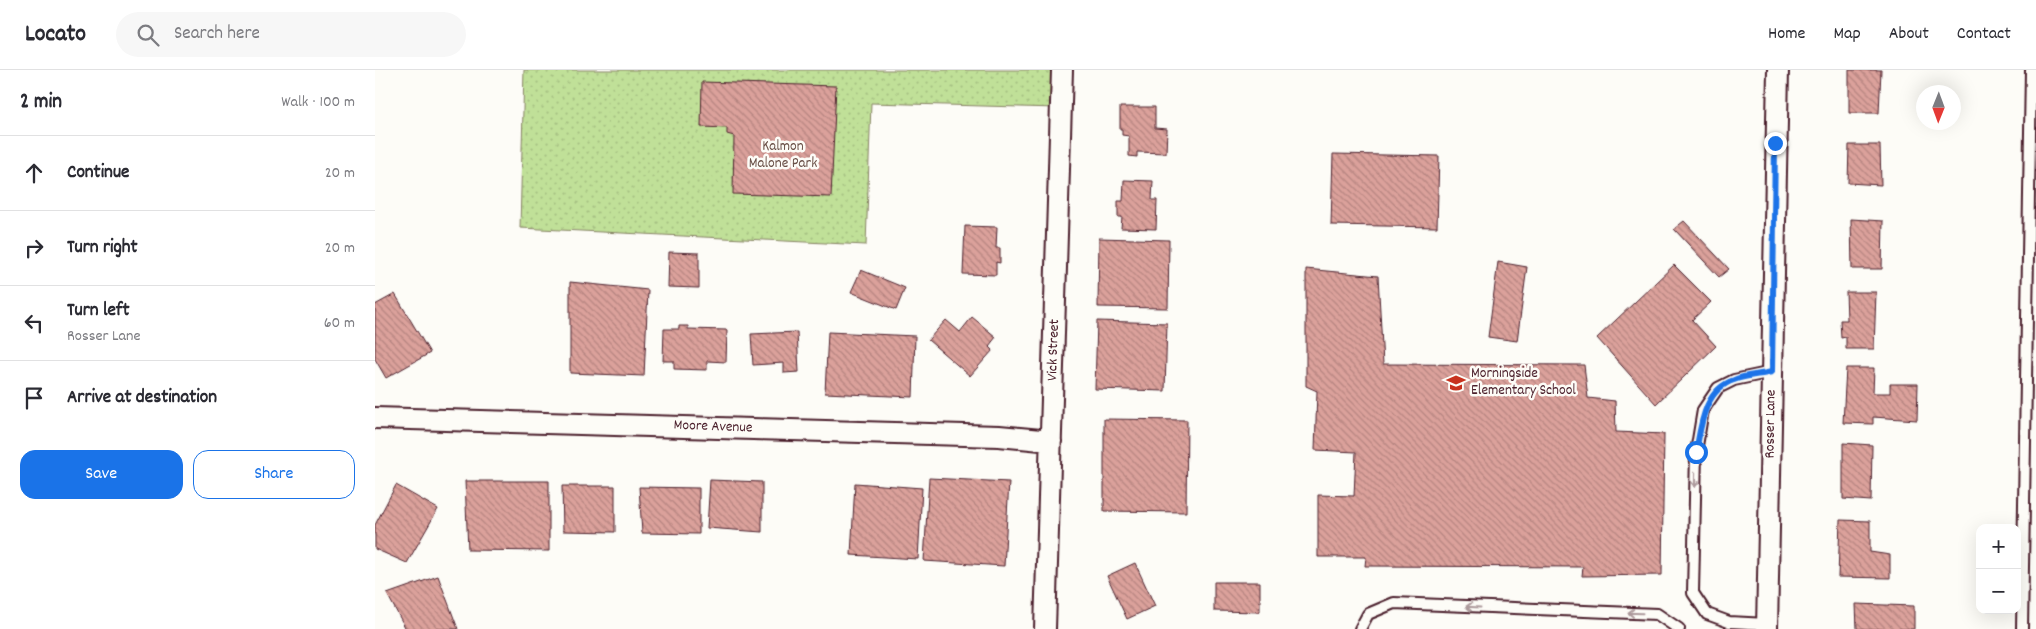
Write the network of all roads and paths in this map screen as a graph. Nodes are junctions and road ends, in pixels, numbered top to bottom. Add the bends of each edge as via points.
1 (1062, 70) edge
2 (1778, 70) edge
3 (2031, 70) edge
4 (1772, 372) junction
5 (375, 418) edge
6 (1051, 441) junction
7 (1767, 627) edge
8 (1045, 629) edge
9 (1360, 629) edge
10 (1679, 629) edge
11 (2022, 629) edge

1 - 6 street, Vick Street
2 - 4 street, Rosser Lane
3 - 11 lane
4 - 7 street, Rosser Lane
4 -> 7 lane via 1733,380 1718,388 1703,410 1696,452 1693,593 1707,614 1729,622
5 - 6 street, Moore Avenue via 989,436
6 - 8 street, Vick Street
10 -> 9 lane via 1657,614 1394,603 1368,614

